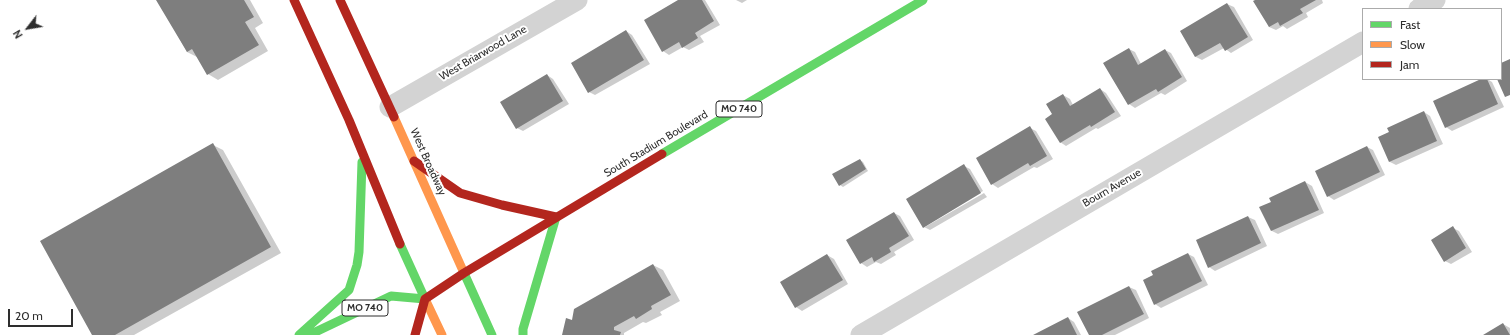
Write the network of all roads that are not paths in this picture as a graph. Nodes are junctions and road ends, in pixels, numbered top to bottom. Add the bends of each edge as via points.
1 (294, 0) edge
2 (340, 0) edge
3 (577, 0) edge
4 (923, 0) edge
5 (1435, 0) edge
6 (1421, 8) edge
7 (1362, 43) edge
8 (390, 107) junction
9 (362, 153) junction
10 (414, 161) junction
11 (556, 217) junction
12 (464, 273) junction
13 (425, 299) junction
14 (299, 335) edge
15 (309, 335) edge
16 (414, 335) edge
17 (442, 335) edge
18 (492, 335) edge
19 (523, 335) edge
20 (861, 335) edge

1 - 9 main road
2 - 8 main road, West Broadway
3 - 8 street, West Briarwood Lane
4 - 11 main road, South Stadium Boulevard / MO 740
5 - 6 street
7 - 20 street, Bourn Avenue
8 - 10 main road, West Broadway
9 - 13 main road
9 - 14 main road via 357,265 349,290
10 - 11 main road via 460,193 502,206
10 - 12 main road, West Broadway
11 - 12 main road, South Stadium Boulevard / MO 740
11 - 19 main road
12 - 13 main road, South Stadium Boulevard / MO 740
12 - 18 main road, West Broadway
13 - 15 main road, MO 740 via 391,296
13 - 16 main road
13 - 17 main road

